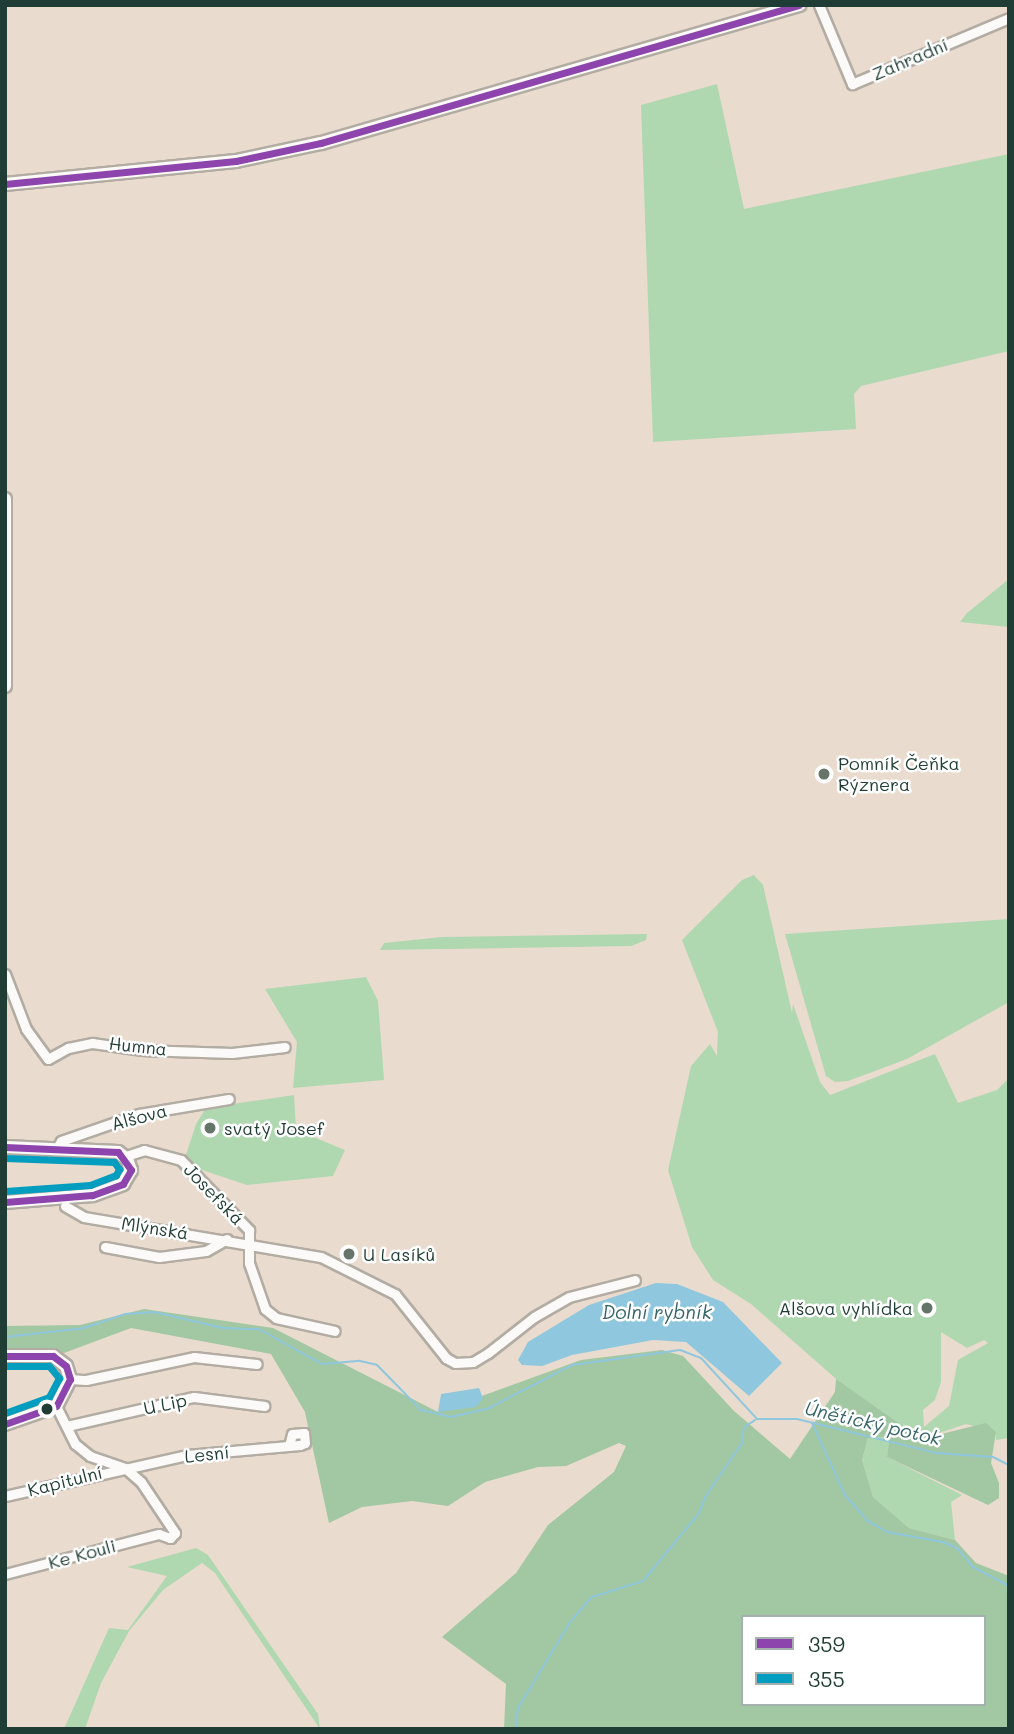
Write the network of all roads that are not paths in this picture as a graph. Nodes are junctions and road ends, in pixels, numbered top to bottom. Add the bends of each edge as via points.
1 (799, 5) edge
2 (819, 5) edge
3 (770, 10) edge
4 (1009, 18) edge
5 (5, 184) edge
6 (5, 499) edge
7 (5, 686) edge
8 (5, 975) edge
9 (285, 1047) dead end
10 (229, 1099) dead end
11 (5, 1147) edge
12 (56, 1150) junction
13 (126, 1156) junction
14 (5, 1202) edge
15 (65, 1206) dead end
16 (226, 1239) junction
17 (249, 1243) junction
18 (105, 1247) dead end
19 (635, 1280) dead end
20 (335, 1331) dead end
21 (5, 1356) edge
22 (257, 1364) dead end
23 (69, 1379) junction
24 (56, 1406) junction
25 (264, 1406) dead end
26 (8, 1422) edge
27 (66, 1426) junction
28 (289, 1446) dead end
29 (90, 1456) junction
30 (125, 1468) junction
31 (89, 1474) junction
32 (5, 1496) edge
33 (5, 1574) edge

1 - 3 street
2 - 4 street, Zahradní via 852,84
3 - 5 street via 321,143 196,167
6 - 7 street
8 - 9 street, Humna via 26,1029 48,1059 68,1048 92,1043 232,1053
10 - 12 street, Alšova via 139,1114 61,1141
11 - 12 street
12 - 13 street
13 - 14 street via 128,1178 106,1191
13 - 17 street, Josefská via 144,1150 181,1160 249,1230
15 - 16 street, Mlýnská via 83,1217
16 - 17 street, Mlýnská
16 - 18 street via 206,1251 159,1257
17 - 19 street, Mlýnská via 320,1257 390,1291 409,1306 446,1358 456,1363 473,1362 569,1297
17 - 20 street, Josefská via 249,1263 265,1309 276,1318
21 - 23 street via 53,1356 66,1366
22 - 23 street via 194,1357 86,1380
23 - 24 street
24 - 26 street
24 - 27 street
25 - 27 street, U Lip via 194,1397
27 - 29 street via 75,1444
28 - 30 street, Lesní via 187,1455
29 - 30 street
29 - 31 street
30 - 31 street, Kapitulní
30 - 33 street, Ke Kouli via 175,1530 174,1536 159,1534
31 - 32 street, Kapitulní

